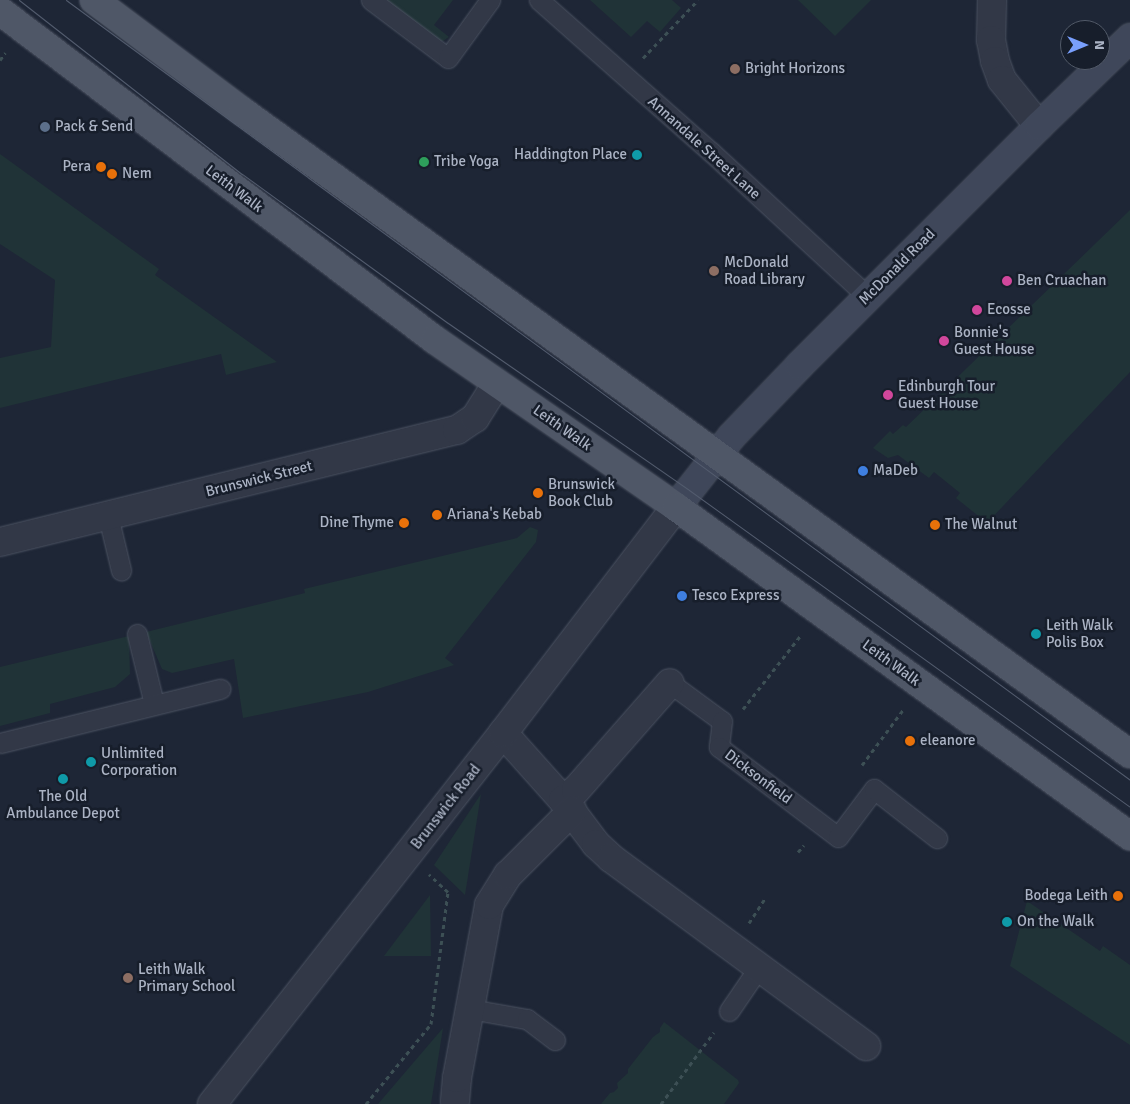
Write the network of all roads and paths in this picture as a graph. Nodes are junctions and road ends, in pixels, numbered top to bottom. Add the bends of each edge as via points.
1 (94, 0) edge
2 (371, 0) edge
3 (490, 0) edge
4 (539, 0) edge
5 (698, 0) edge
6 (992, 0) edge
7 (0, 11) edge
8 (1130, 38) edge
9 (626, 77) junction
10 (1039, 126) junction
11 (868, 297) junction
12 (497, 383) junction
13 (717, 454) junction
14 (676, 507) junction
15 (108, 516) junction
16 (0, 542) edge
17 (121, 570) dead end
18 (818, 611) junction
19 (137, 634) dead end
20 (670, 683) joint
21 (220, 688) dead end
22 (154, 704) junction
23 (722, 721) junction
24 (503, 733) junction
25 (0, 743) edge
26 (1130, 754) edge
27 (568, 806) junction
28 (1130, 836) edge
29 (937, 838) dead end
30 (409, 855) junction
31 (759, 967) junction
32 (470, 1009) junction
33 (729, 1011) joint
34 (555, 1040) dead end
35 (866, 1046) dead end
36 (456, 1102) edge
37 (212, 1104) edge
38 (366, 1104) edge
39 (661, 1104) edge

1 - 13 main road
2 - 3 lane via 448,58
4 - 9 lane, Annandale Street Lane
5 - 9 path
6 - 10 street via 991,40 1002,80
7 - 12 main road, Leith Walk via 232,188
8 - 10 street, McDonald Road
9 - 11 lane, Annandale Street Lane
10 - 11 street, McDonald Road
11 - 13 street, McDonald Road
12 - 14 main road, Leith Walk
12 - 15 street, Brunswick Street via 475,418 457,430
13 - 14 street, McDonald Road
13 - 26 main road
14 - 18 main road, Leith Walk
14 - 24 street, Brunswick Road
15 - 16 street, Brunswick Street
15 - 17 lane
18 - 23 path via 738,715
18 - 28 main road, Leith Walk
19 - 22 lane
20 - 23 lane
20 - 27 street via 576,790
21 - 22 lane
22 - 25 lane
23 - 29 lane, Dicksonfield via 719,747 838,837 874,789
24 - 27 street
24 - 30 street, Brunswick Road
27 - 31 street via 596,844 615,862
27 - 32 street via 494,894 485,918
30 - 37 street, Brunswick Road
30 - 38 path via 448,892 430,1024
31 - 33 lane
31 - 35 street
32 - 34 lane via 527,1019
32 - 36 street
33 - 39 path

